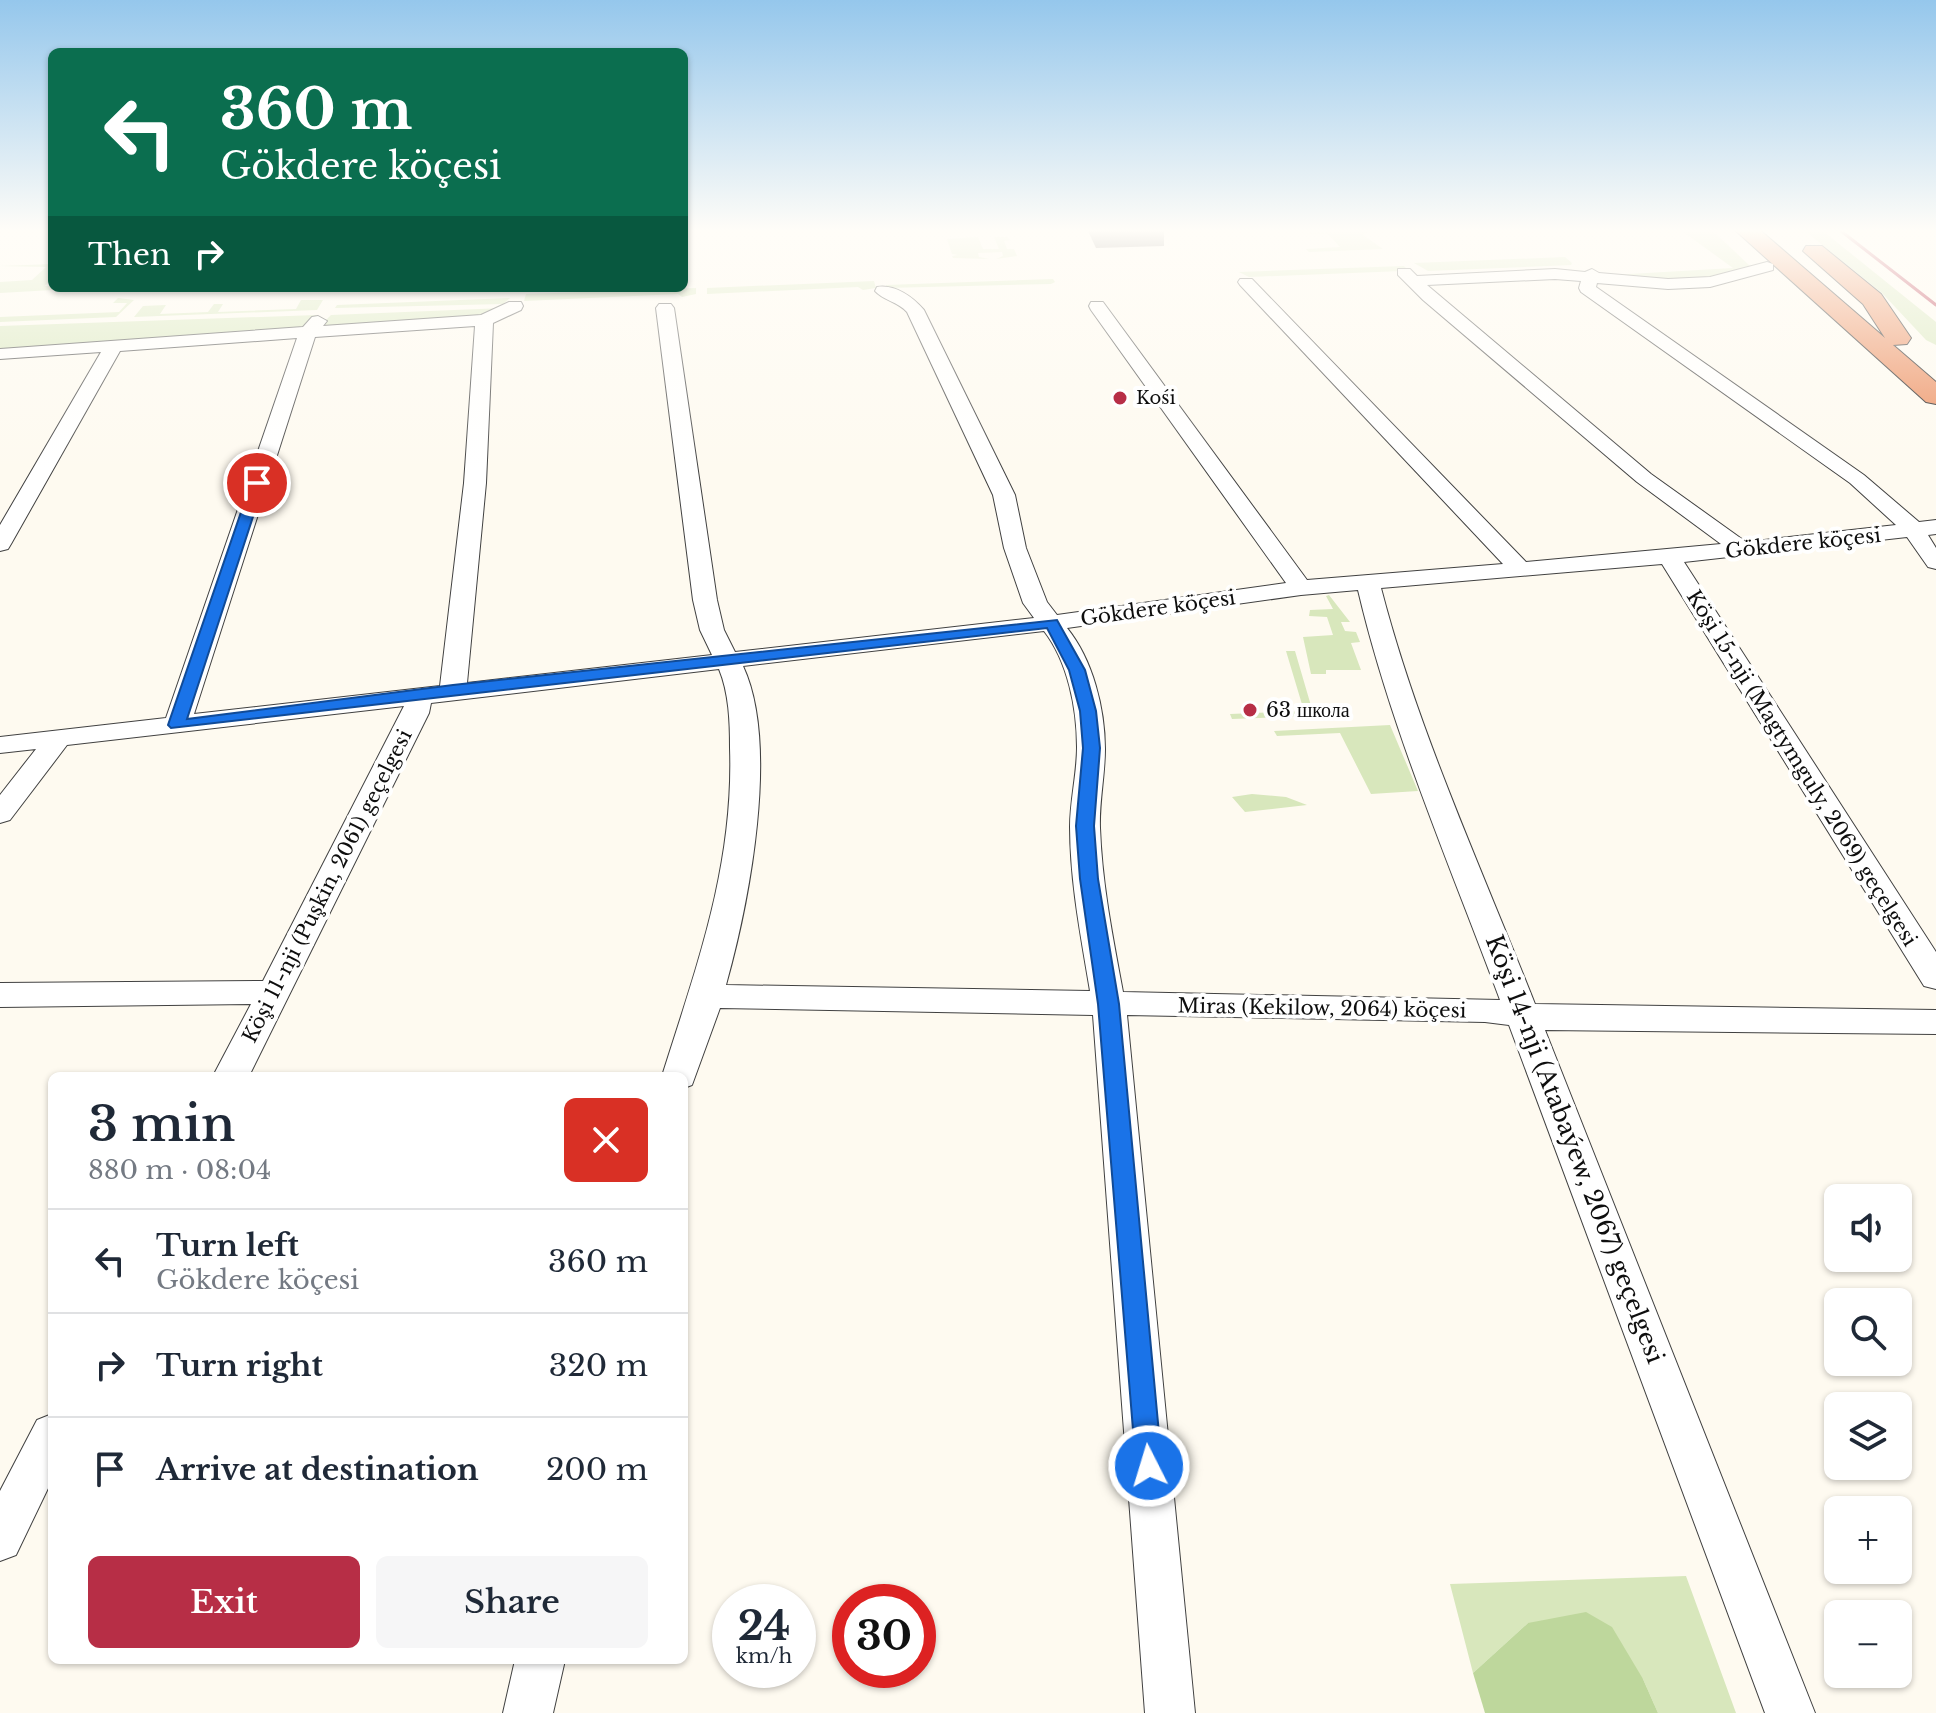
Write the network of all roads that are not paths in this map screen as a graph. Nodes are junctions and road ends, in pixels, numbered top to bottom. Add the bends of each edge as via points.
1 (504, 311) edge
2 (665, 311) edge
3 (915, 311) edge
4 (1101, 311) edge
5 (1274, 311) edge
6 (1450, 311) edge
7 (1619, 311) edge
8 (1829, 311) edge
9 (1849, 311) edge
10 (1855, 311) edge
11 (1876, 311) edge
12 (324, 313) dead end
13 (484, 320) junction
14 (308, 332) junction
15 (1884, 338) junction
16 (114, 346) junction
17 (0, 354) edge
18 (1936, 370) edge
19 (1936, 396) edge
20 (1925, 528) edge
21 (0, 544) edge
22 (1740, 548) junction
23 (1669, 557) junction
24 (1936, 562) edge
25 (1522, 571) junction
26 (1368, 583) junction
27 (1301, 588) junction
28 (1052, 623) junction
29 (729, 661) junction
30 (453, 690) junction
31 (420, 694) junction
32 (177, 725) junction
33 (58, 739) junction
34 (0, 745) edge
35 (0, 814) edge
36 (1936, 978) edge
37 (272, 993) junction
38 (0, 995) edge
39 (707, 996) junction
40 (1109, 1004) junction
41 (1523, 1015) junction
42 (1936, 1022) edge
43 (233, 1072) edge
44 (681, 1072) edge
45 (48, 1442) edge
46 (0, 1539) edge
47 (539, 1664) edge
48 (528, 1713) edge
49 (1170, 1713) edge
50 (1790, 1713) edge

1 - 13 street
2 - 29 street via 705,600 713,632
3 - 28 street via 1004,495 1015,548 1035,603
4 - 27 street
5 - 25 street
6 - 22 street via 1644,478
7 - 20 street
8 - 15 highway
9 - 15 highway
10 - 15 highway
11 - 15 highway
12 - 14 street
13 - 14 street
13 - 30 street via 475,483
14 - 16 street
14 - 32 street
15 - 18 highway
15 - 19 highway
16 - 17 street
16 - 21 street
20 - 22 street, Gökdere köçesi
20 - 24 street via 1924,549
22 - 23 street, Gökdere köçesi
23 - 25 street, Gökdere köçesi
23 - 36 street, Köşi 15-nji (Magtymguly, 2069) geçelgesi
25 - 26 street, Gökdere köçesi
26 - 27 street, Gökdere köçesi
26 - 41 street, Köşi 14-nji (Atabaýew, 2067) geçelgesi via 1389,662
27 - 28 street, Gökdere köçesi
28 - 29 street, Gökdere köçesi
28 - 40 street via 1077,670 1088,711 1085,826 1091,906
29 - 30 street, Gökdere köçesi
29 - 39 street via 743,725 744,832
30 - 31 street, Gökdere köçesi
31 - 32 street, Gökdere köçesi
31 - 37 street, Köşi 11-nji (Puşkin, 2061) geçelgesi via 416,713
32 - 33 street, Gökdere köçesi
33 - 34 street, Gökdere köçesi
33 - 35 street
37 - 38 street
37 - 43 street, Köşi 11-nji (Puşkin, 2061) geçelgesi
39 - 40 street, Miras (Kekilow, 2064) köçesi
39 - 44 street
40 - 41 street, Miras (Kekilow, 2064) köçesi
40 - 49 street
41 - 42 street, Miras (Kekilow, 2064) köçesi
41 - 50 street, Köşi 14-nji (Atabaýew, 2067) geçelgesi
45 - 46 street
47 - 48 street

